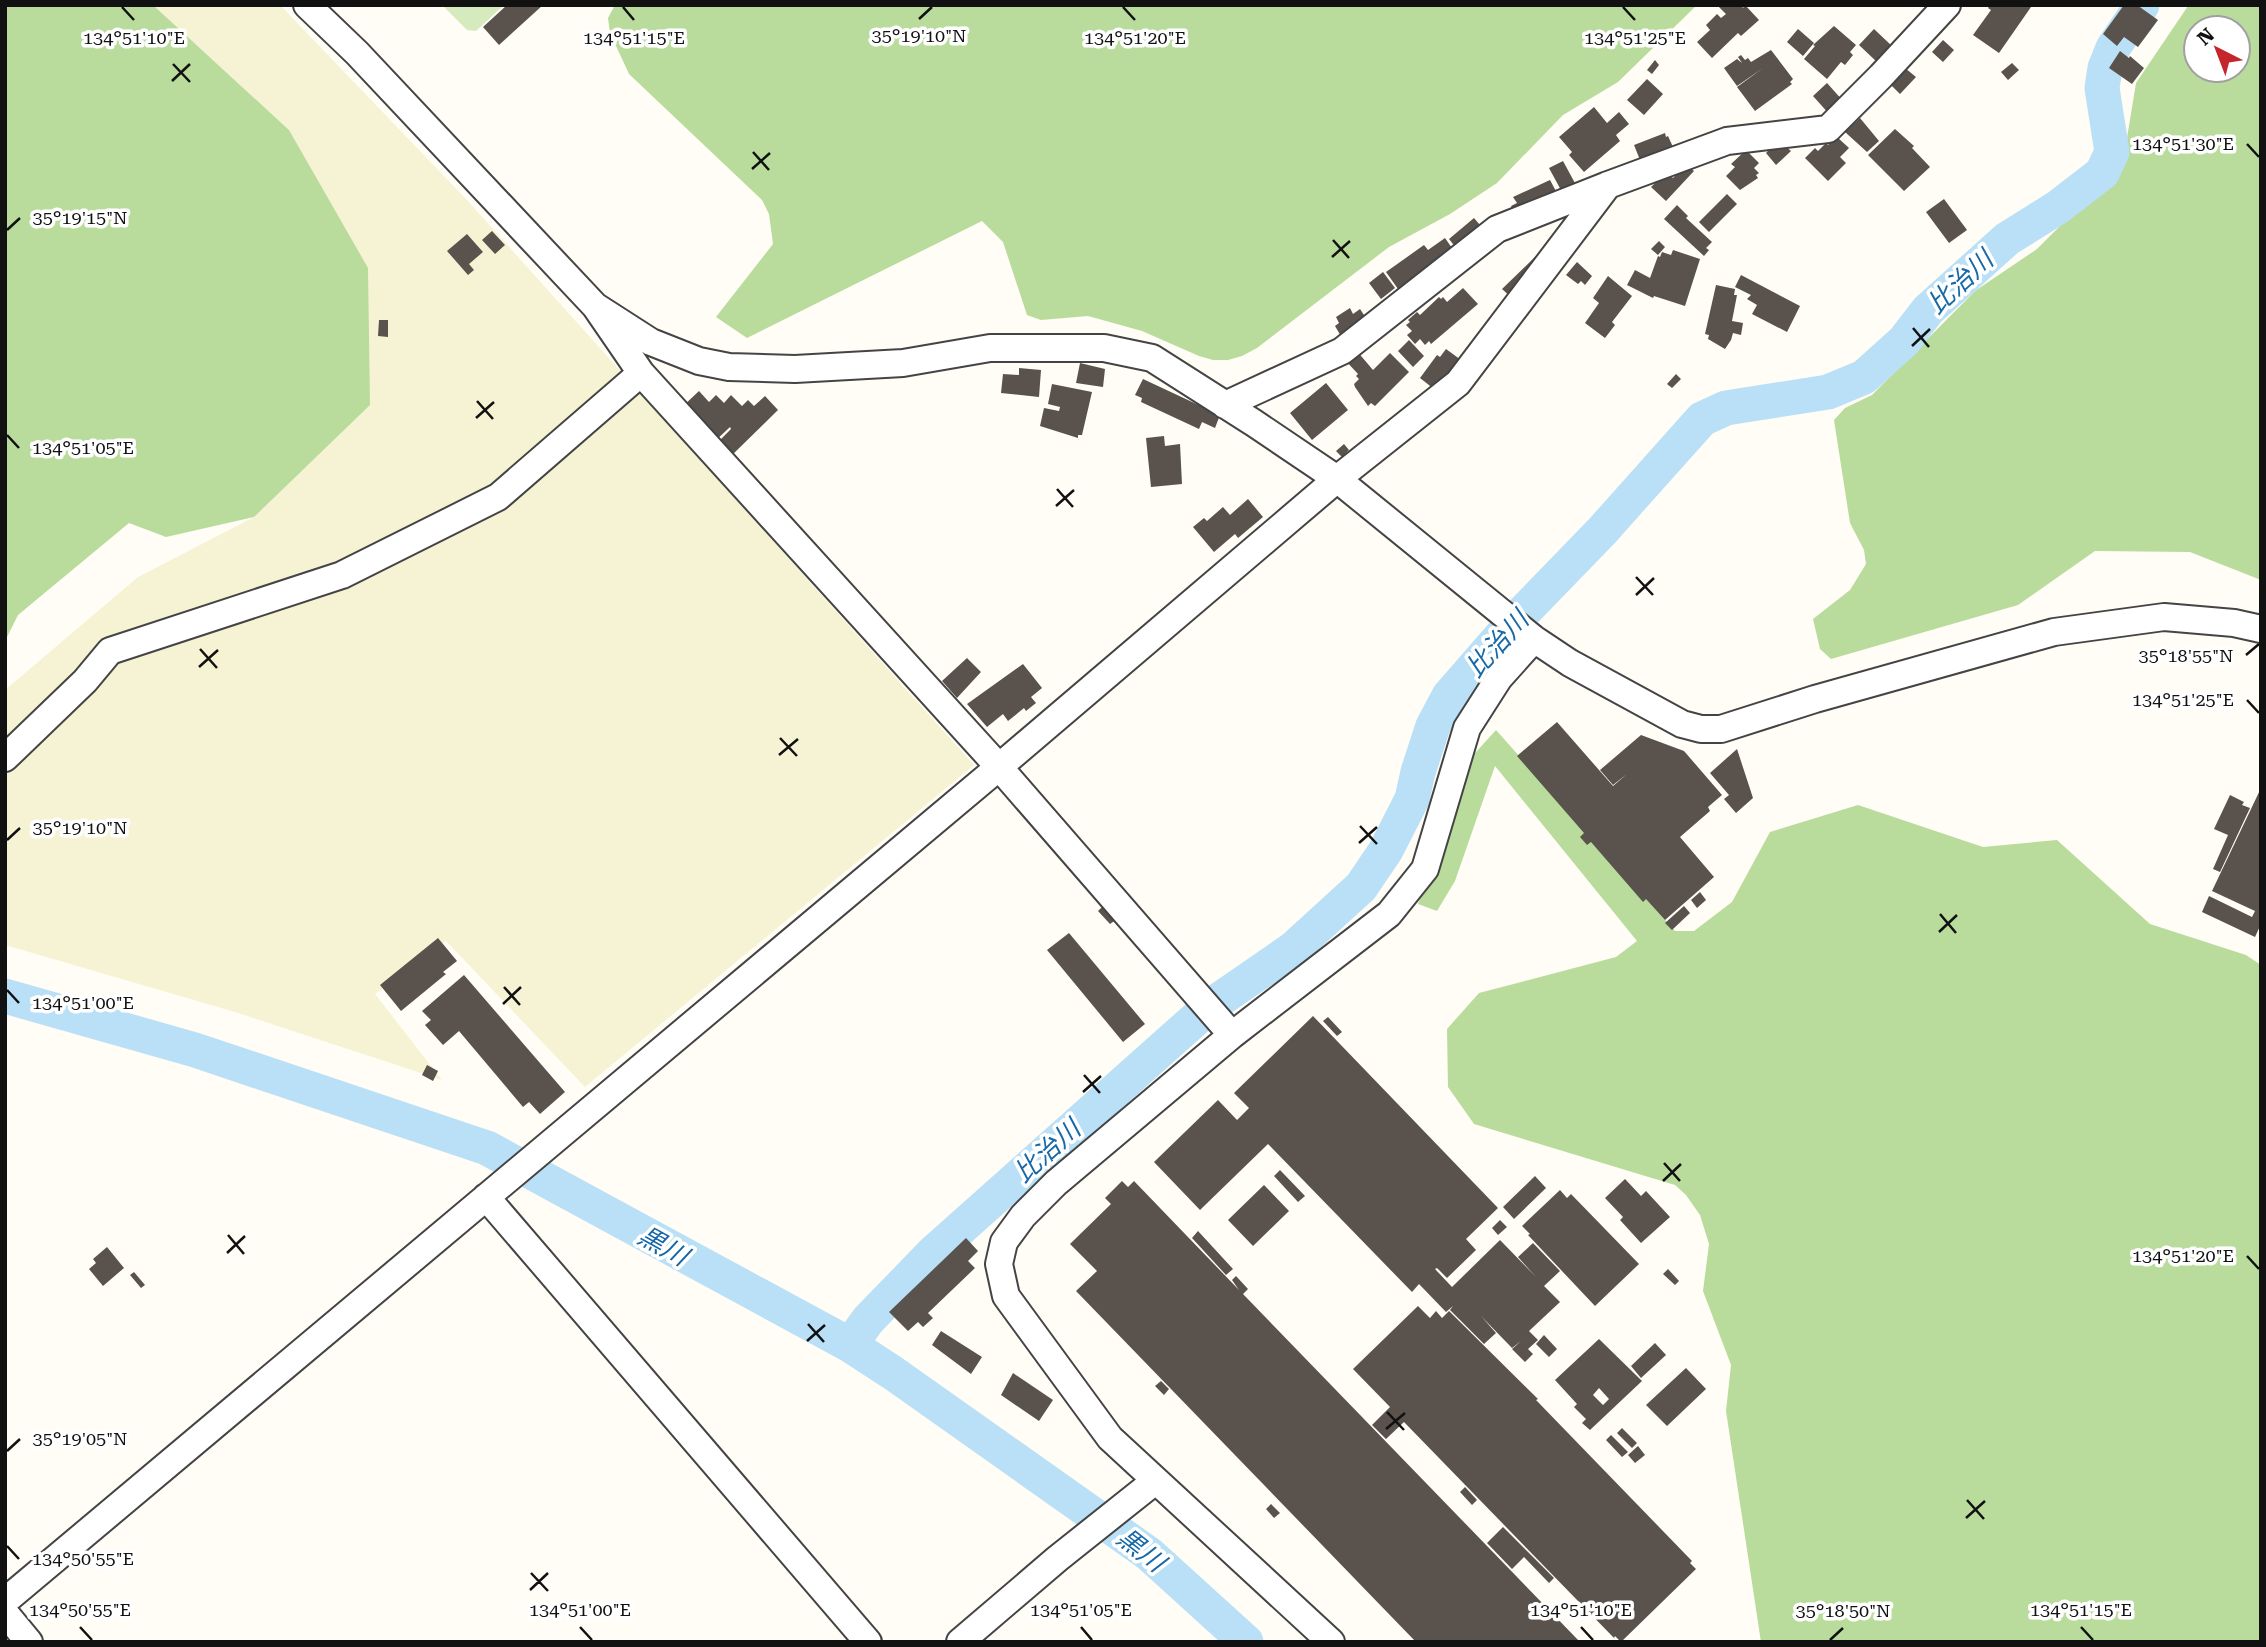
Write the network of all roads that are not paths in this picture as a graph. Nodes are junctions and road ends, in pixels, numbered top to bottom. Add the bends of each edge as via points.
1 (307, 5) edge
2 (1947, 5) edge
3 (1608, 185) junction
4 (596, 306) junction
5 (641, 373) junction
6 (1225, 405) junction
7 (1337, 479) junction
8 (2261, 629) edge
9 (1534, 639) junction
10 (5, 758) edge
11 (999, 767) junction
12 (1231, 1035) junction
13 (486, 1197) junction
14 (1149, 1485) junction
15 (5, 1601) edge
16 (5, 1613) edge
17 (29, 1642) edge
18 (868, 1642) edge
19 (960, 1642) edge
20 (1331, 1642) edge

1 - 4 street
2 - 3 street via 1828,129 1727,141
3 - 6 street via 1497,229 1342,351
3 - 7 street via 1458,383
4 - 5 street
4 - 6 street via 651,342 729,367 795,369 903,363 990,348 1104,348 1152,358
5 - 10 street via 498,497 342,575 110,651
5 - 11 street
6 - 7 street
7 - 9 street
7 - 11 street
8 - 9 street via 2164,617 2054,632 1721,729 1682,724
9 - 12 street via 1499,678 1467,728 1425,869 1389,914
11 - 12 street
11 - 13 street
12 - 14 street via 1056,1183 1004,1242 999,1264 1006,1296
13 - 15 street
13 - 18 street
14 - 19 street
14 - 20 street
16 - 17 street

